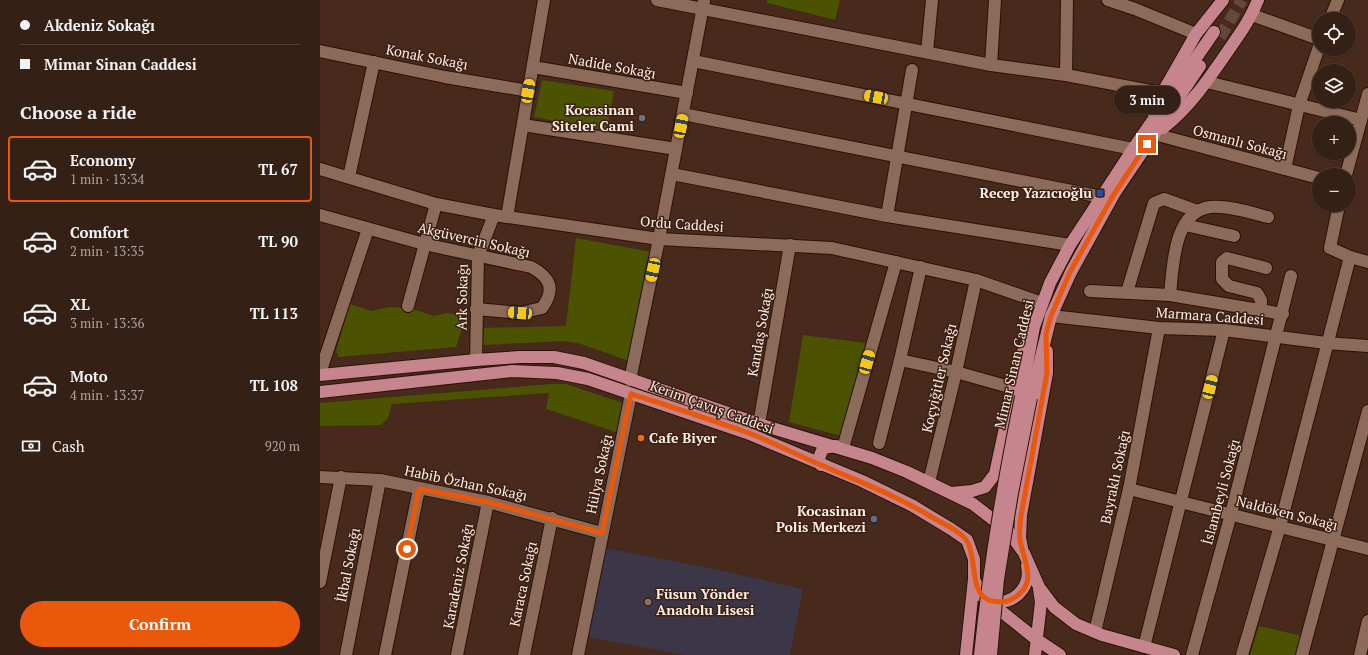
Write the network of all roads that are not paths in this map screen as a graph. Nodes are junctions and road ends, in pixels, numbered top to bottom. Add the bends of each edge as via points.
1 (544, 0) edge
2 (657, 0) edge
3 (932, 0) edge
4 (995, 0) edge
5 (1067, 0) edge
6 (1108, 0) edge
7 (1223, 0) edge
8 (1258, 0) edge
9 (1338, 0) edge
10 (704, 4) edge
11 (1333, 12) edge
12 (1252, 15) junction
13 (1196, 34) junction
14 (1312, 36) edge
15 (320, 51) edge
16 (927, 52) junction
17 (1316, 56) edge
18 (693, 61) junction
19 (374, 62) junction
20 (992, 65) junction
21 (533, 67) junction
22 (912, 70) dead end
23 (1066, 75) junction
24 (1208, 82) junction
25 (528, 91) junction
26 (687, 93) junction
27 (1160, 93) junction
28 (1368, 94) edge
29 (906, 103) junction
30 (1299, 105) junction
31 (683, 114) junction
32 (1361, 120) junction
33 (523, 125) junction
34 (1154, 134) junction
35 (676, 149) junction
36 (1133, 149) junction
37 (897, 157) junction
38 (1348, 168) edge
39 (320, 169) edge
40 (1285, 169) junction
41 (672, 174) junction
42 (1312, 176) edge
43 (349, 178) junction
44 (1102, 197) junction
45 (436, 204) junction
46 (1197, 211) junction
47 (1338, 212) edge
48 (320, 215) edge
49 (494, 215) junction
50 (887, 216) junction
51 (507, 217) junction
52 (1268, 217) dead end
53 (1185, 225) junction
54 (368, 229) junction
55 (1234, 236) dead end
56 (659, 239) junction
57 (424, 244) junction
58 (1070, 244) junction
59 (790, 245) junction
60 (478, 256) junction
61 (1350, 257) junction
62 (896, 262) junction
63 (1368, 262) edge
64 (921, 267) junction
65 (1266, 268) dead end
66 (1291, 276) dead end
67 (976, 280) junction
68 (1090, 290) dead end
69 (1127, 292) junction
70 (1170, 295) junction
71 (1042, 303) junction
72 (408, 306) dead end
73 (476, 309) junction
74 (1261, 310) junction
75 (1283, 314) junction
76 (1051, 316) junction
77 (1159, 328) junction
78 (1224, 330) junction
79 (1046, 334) junction
80 (1276, 336) junction
81 (325, 341) edge
82 (1326, 343) junction
83 (1368, 346) edge
84 (476, 360) junction
85 (900, 360) junction
86 (956, 372) junction
87 (320, 374) edge
88 (630, 380) junction
89 (320, 392) edge
90 (631, 394) junction
91 (1022, 395) junction
92 (1368, 411) edge
93 (759, 424) junction
94 (879, 443) dead end
95 (839, 447) junction
96 (821, 465) junction
97 (320, 477) edge
98 (341, 477) junction
99 (380, 480) junction
100 (929, 482) junction
101 (1129, 488) junction
102 (419, 489) junction
103 (951, 494) junction
104 (488, 502) junction
105 (1182, 502) junction
106 (1232, 514) junction
107 (552, 518) junction
108 (1280, 526) junction
109 (602, 533) junction
110 (1334, 540) junction
111 (1368, 549) edge
112 (1024, 553) junction
113 (974, 579) junction
114 (320, 582) edge
115 (1039, 587) junction
116 (988, 600) junction
117 (1368, 621) edge
118 (1095, 632) junction
119 (1036, 639) junction
120 (1144, 647) junction
121 (346, 655) edge
122 (385, 655) edge
123 (457, 655) edge
124 (524, 655) edge
125 (578, 655) edge
126 (966, 655) edge
127 (980, 655) edge
128 (991, 655) edge
129 (1035, 655) edge
130 (1060, 655) edge
131 (1174, 655) edge
132 (1192, 655) edge
133 (1242, 655) edge
134 (1302, 655) edge
135 (1360, 655) edge

1 - 21 street
2 - 10 street
3 - 16 street
4 - 20 street
5 - 23 street
6 - 13 street
7 - 13 main road
8 - 12 main road
9 - 11 street
10 - 16 street
10 - 18 street
12 - 14 street
12 - 24 main road
13 - 27 main road
15 - 19 street, Konak Sokağı
16 - 20 street
17 - 30 street
18 - 26 street
18 - 29 street
19 - 25 street, Konak Sokağı
19 - 43 street
20 - 23 street
21 - 25 street
21 - 26 street, Nadide Sokağı
22 - 29 street
23 - 27 street
24 - 30 street
24 - 34 main road via 1179,115
25 - 33 street
26 - 31 street
27 - 36 main road
28 - 32 street
29 - 36 street
29 - 37 street
30 - 32 street
30 - 40 street
31 - 35 street
31 - 37 street
32 - 38 street
33 - 35 street
33 - 51 street
34 - 36 main road, Mimar Sinan Caddesi via 1217,34
34 - 40 street, Osmanlı Sokağı
34 - 76 main road, Mimar Sinan Caddesi via 1114,194 1070,272
35 - 41 street
36 - 44 main road, Mimar Sinan Caddesi
37 - 44 street
37 - 50 street
39 - 43 street, Ordu Caddesi
40 - 42 street, Osmanlı Sokağı
41 - 50 street
41 - 56 street
43 - 45 street, Ordu Caddesi
44 - 58 main road, Mimar Sinan Caddesi
45 - 49 street, Ordu Caddesi
45 - 57 street
46 - 52 street via 1211,207
46 - 53 street
46 - 69 street via 1164,199 1154,203
47 - 61 street via 1330,248
48 - 54 street, Akgüvercin Sokağı
49 - 51 street, Ordu Caddesi
49 - 60 street, Ark Sokağı
50 - 58 street
51 - 56 street, Ordu Caddesi
53 - 55 street
53 - 70 street via 1174,253
54 - 57 street, Akgüvercin Sokağı
54 - 81 street
56 - 59 street, Ordu Caddesi
56 - 88 street
57 - 60 street, Akgüvercin Sokağı
57 - 72 street
58 - 71 main road, Mimar Sinan Caddesi
59 - 62 street, Ordu Caddesi via 832,248
59 - 93 street, Kandaş Sokağı
60 - 73 street, Ark Sokağı
60 - 73 street, Akgüvercin Sokağı via 531,267 544,274 550,287 542,308 520,313
61 - 63 street
61 - 82 street
62 - 64 street, Ordu Caddesi
62 - 95 street
64 - 67 street, Ordu Caddesi
64 - 85 street
65 - 74 street via 1227,258 1222,262 1222,279 1228,286 1257,293 1261,300
66 - 75 street, İslambeyli Sokağı
67 - 71 street, Ordu Caddesi
67 - 86 street, Koçyiğitler Sokağı
68 - 69 street
69 - 70 street
70 - 74 street
71 - 91 main road, Mimar Sinan Caddesi via 1034,327
73 - 84 street, Ark Sokağı
74 - 75 street
75 - 80 street, İslambeyli Sokağı
76 - 77 street, Marmara Caddesi
76 - 79 main road, Mimar Sinan Caddesi
77 - 78 street, Marmara Caddesi
77 - 101 street, Bayraklı Sokağı
78 - 80 street, Marmara Caddesi
78 - 105 street
79 - 91 main road, Mimar Sinan Caddesi
79 - 112 main road via 1047,373 1021,516 1020,538
80 - 82 street, Marmara Caddesi
80 - 106 street, İslambeyli Sokağı
81 - 87 street
82 - 83 street, Marmara Caddesi
82 - 108 street
84 - 87 main road, Kerim Çavuş Caddesi
84 - 88 main road, Kerim Çavuş Caddesi via 554,357 584,363
85 - 86 street
85 - 94 street
86 - 91 street
86 - 100 street, Koçyiğitler Sokağı
88 - 93 main road, Kerim Çavuş Caddesi
89 - 90 main road, Kerim Çavuş Caddesi via 512,371 557,373 588,379
90 - 96 main road, Kerim Çavuş Caddesi via 747,433
90 - 109 street, Hülya Sokağı
91 - 103 main road via 995,474 985,488
91 - 127 main road, Mimar Sinan Caddesi, bridge via 1002,488
91 - 128 main road, Mimar Sinan Caddesi, bridge via 1012,493 998,579
92 - 110 street
93 - 95 main road, Kerim Çavuş Caddesi
95 - 96 main road via 823,448 819,458
95 - 100 main road, Kerim Çavuş Caddesi
96 - 113 main road, Kerim Çavuş Caddesi via 914,506 967,540 974,559
97 - 98 street, Habib Özhan Sokağı
98 - 99 street, Habib Özhan Sokağı
98 - 114 street, İkbal Sokağı
99 - 102 street, Habib Özhan Sokağı
99 - 121 street, İkbal Sokağı
100 - 103 main road, Kerim Çavuş Caddesi
101 - 105 street, Naldöken Sokağı
101 - 118 street, Bayraklı Sokağı
102 - 104 street, Habib Özhan Sokağı
102 - 122 street
103 - 112 main road, Kerim Çavuş Caddesi via 973,504 1009,532
104 - 107 street, Habib Özhan Sokağı
104 - 123 street, Karadeniz Sokağı
105 - 106 street, Naldöken Sokağı
105 - 120 street
106 - 108 street, Naldöken Sokağı
106 - 132 street, İslambeyli Sokağı
107 - 109 street, Habib Özhan Sokağı
107 - 124 street, Karaca Sokağı
108 - 110 street, Naldöken Sokağı
108 - 133 street
109 - 125 street, Hülya Sokağı
110 - 111 street, Naldöken Sokağı
110 - 134 street
112 - 115 main road
112 - 116 main road via 1029,574 1026,584 1017,596 1009,601
113 - 116 main road, Kerim Çavuş Caddesi via 982,596
113 - 126 main road
115 - 118 main road via 1054,607 1076,624
115 - 119 main road via 1041,602
116 - 119 main road, Kerim Çavuş Caddesi
117 - 135 street
118 - 120 main road
119 - 129 main road
119 - 130 main road, Kerim Çavuş Caddesi
120 - 131 main road

